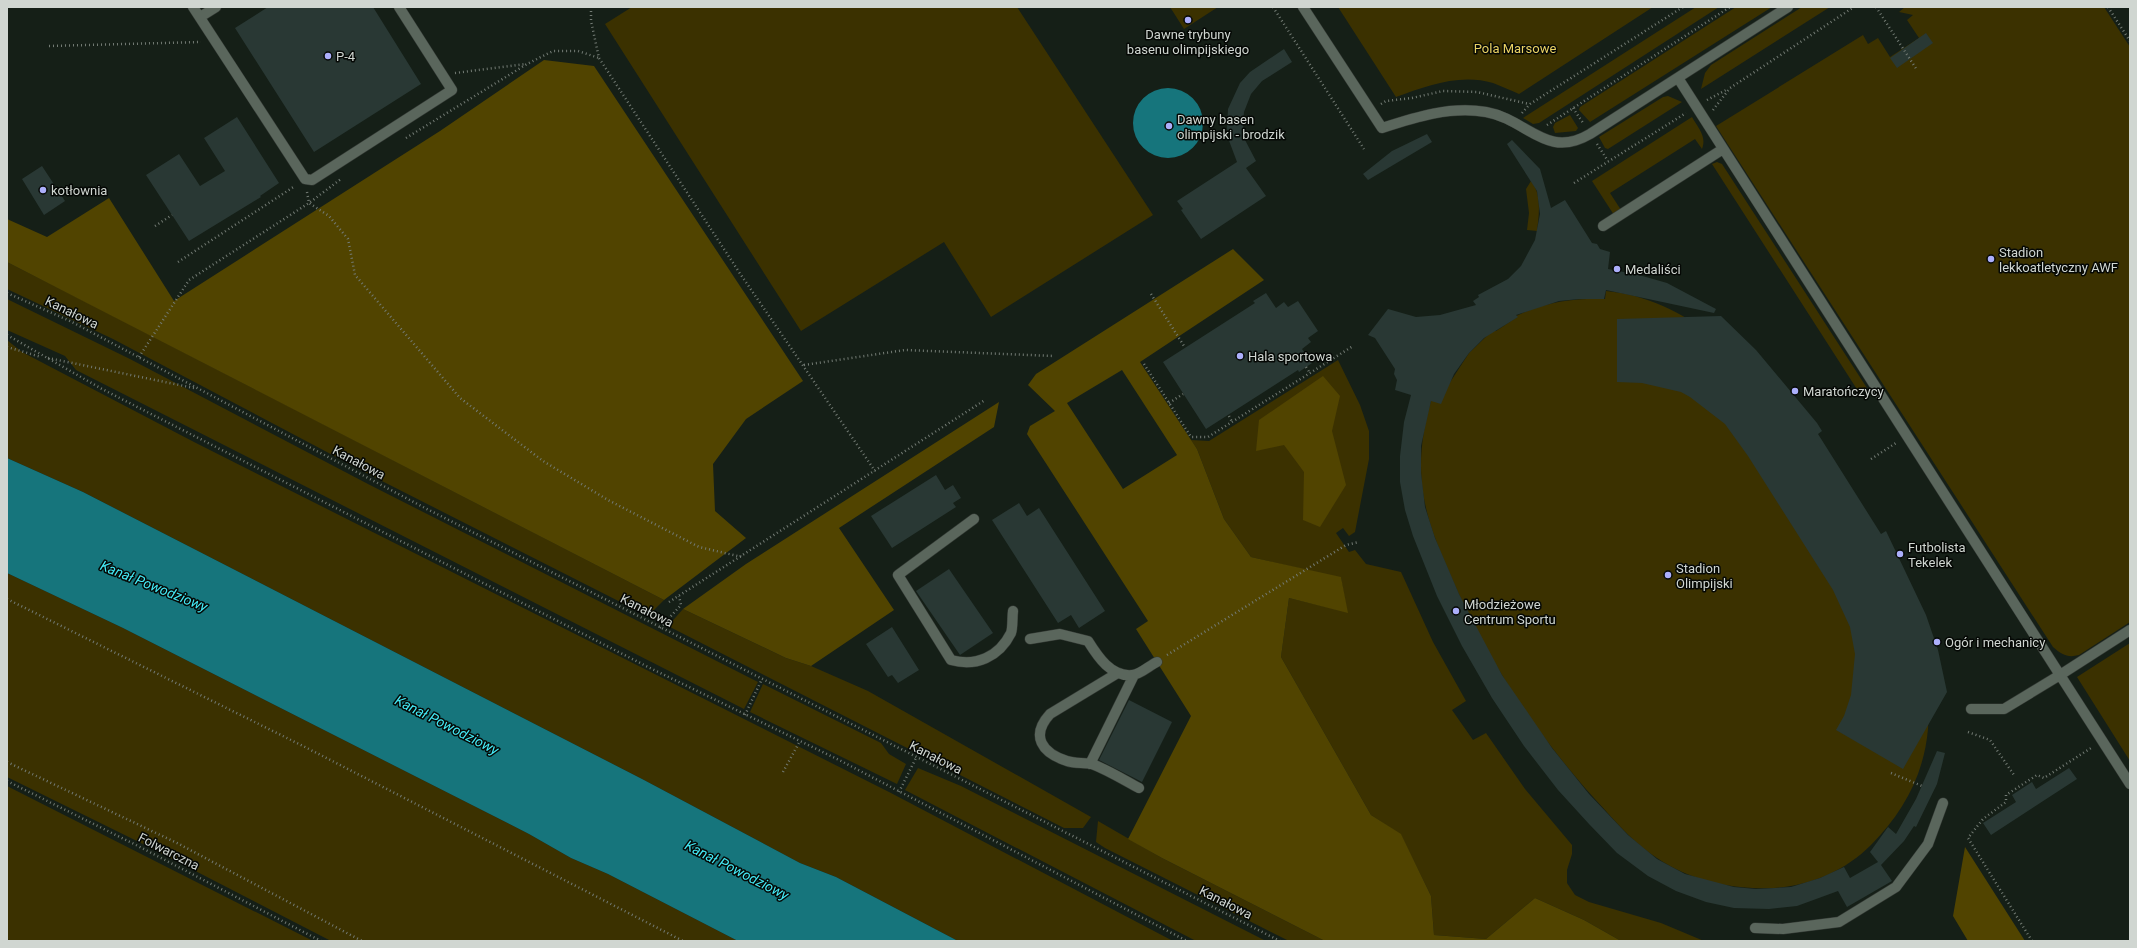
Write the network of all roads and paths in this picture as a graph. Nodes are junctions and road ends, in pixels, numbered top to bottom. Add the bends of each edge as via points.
1 (194, 7) edge
2 (216, 7) edge
3 (399, 7) edge
4 (591, 7) edge
5 (1273, 7) edge
6 (1303, 7) edge
7 (1683, 7) edge
8 (1730, 7) edge
9 (1788, 7) edge
10 (1854, 7) edge
11 (1876, 7) edge
12 (2108, 7) edge
13 (200, 17) junction
14 (2130, 41) edge
15 (215, 42) junction
16 (49, 46) dead end
17 (599, 58) junction
18 (527, 64) junction
19 (1917, 70) dead end
20 (444, 77) junction
21 (1678, 78) junction
22 (1730, 88) junction
23 (1695, 107) junction
24 (1705, 121) junction
25 (1513, 122) junction
26 (1533, 134) junction
27 (400, 141) dead end
28 (1722, 148) junction
29 (1364, 149) dead end
30 (344, 177) dead end
31 (305, 179) junction
32 (1574, 184) dead end
33 (309, 203) junction
34 (172, 215) dead end
35 (155, 226) dead end
36 (1603, 226) dead end
37 (178, 262) dead end
38 (7, 293) edge
39 (1151, 294) dead end
40 (7, 335) edge
41 (1184, 346) dead end
42 (1353, 346) dead end
43 (7, 347) edge
44 (1054, 356) dead end
45 (139, 357) junction
46 (45, 358) junction
47 (1144, 364) dead end
48 (804, 365) junction
49 (1306, 367) dead end
50 (1310, 373) junction
51 (199, 389) junction
52 (1183, 394) dead end
53 (985, 400) dead end
54 (1169, 403) junction
55 (1229, 416) dead end
56 (1232, 422) junction
57 (1907, 436) junction
58 (1871, 459) dead end
59 (875, 470) junction
60 (974, 519) dead end
61 (1359, 542) dead end
62 (742, 557) junction
63 (679, 596) junction
64 (7, 599) edge
65 (669, 602) dead end
66 (1013, 611) dead end
67 (660, 628) junction
68 (2130, 630) edge
69 (1030, 639) dead end
70 (1157, 662) joint
71 (1116, 674) junction
72 (2060, 674) junction
73 (1134, 676) junction
74 (762, 680) junction
75 (1972, 709) dead end
76 (745, 714) junction
77 (1968, 732) dead end
78 (2102, 740) junction
79 (800, 741) junction
80 (916, 758) junction
81 (7, 762) edge
82 (1090, 764) junction
83 (783, 772) dead end
84 (1891, 773) dead end
85 (2014, 775) dead end
86 (7, 781) edge
87 (2130, 784) edge
88 (1922, 786) dead end
89 (1139, 788) dead end
90 (899, 792) junction
91 (1943, 803) dead end
92 (1755, 928) dead end
93 (321, 941) edge
94 (362, 941) edge
95 (683, 941) edge
96 (1187, 941) edge
97 (1280, 941) edge
98 (2032, 941) edge

1 - 13 lane
2 - 13 lane
3 - 20 lane
4 - 17 path via 590,21
5 - 29 path
6 - 25 lane via 1382,128 1454,110 1487,112
7 - 25 path via 1530,104
8 - 26 path
9 - 21 lane
10 - 22 path
11 - 19 path
12 - 14 path
13 - 15 lane
15 - 16 path
15 - 31 lane
17 - 18 path via 578,51 553,52
17 - 48 path via 739,272
18 - 20 path via 449,74
18 - 27 path
20 - 31 lane via 452,90 312,180
21 - 23 lane
21 - 26 lane via 1573,142 1557,143
22 - 23 path
22 - 24 path
23 - 24 lane
23 - 32 path
24 - 28 lane
25 - 26 lane
28 - 36 lane
28 - 57 lane
30 - 33 path
31 - 37 path
33 - 45 path via 189,280
33 - 62 path via 330,216 348,239 356,275 465,403 542,461 608,500 699,546
34 - 35 path
38 - 45 path, Kanałowa via 70,321
39 - 41 path
40 - 46 path
42 - 50 path
43 - 46 path
44 - 48 path via 905,350
45 - 51 path, Kanałowa
46 - 51 path
46 - 76 path via 309,495
47 - 54 path
48 - 59 path
49 - 50 path
50 - 56 path
51 - 67 path, Kanałowa
52 - 54 path
53 - 59 path
54 - 56 path via 1191,437 1208,437
55 - 56 path
57 - 58 path
57 - 72 lane
59 - 62 path
60 - 66 lane via 898,575 951,660 964,664 990,657 1011,632
61 - 70 path via 1346,545
62 - 63 path
63 - 65 path
63 - 67 path via 681,605
64 - 95 path
67 - 74 path, Kanałowa
68 - 72 lane
69 - 71 lane via 1060,634 1088,641
70 - 73 lane
71 - 73 lane
71 - 82 lane via 1050,714 1041,724 1038,733 1044,747 1054,755 1068,762
72 - 75 lane via 2004,709
72 - 78 lane
73 - 82 lane
74 - 76 path
74 - 80 path, Kanałowa
76 - 79 path
77 - 85 path via 1990,740
78 - 87 lane
78 - 98 path via 2044,778 2037,775 2006,795 2006,802 1983,819 1968,838
79 - 83 path
79 - 90 path
80 - 90 path
80 - 97 path, Kanałowa
81 - 94 path via 177,842
82 - 89 lane
84 - 88 path
86 - 93 path, Folwarczna via 145,849
90 - 96 path
91 - 92 lane via 1928,844 1896,887 1839,922

